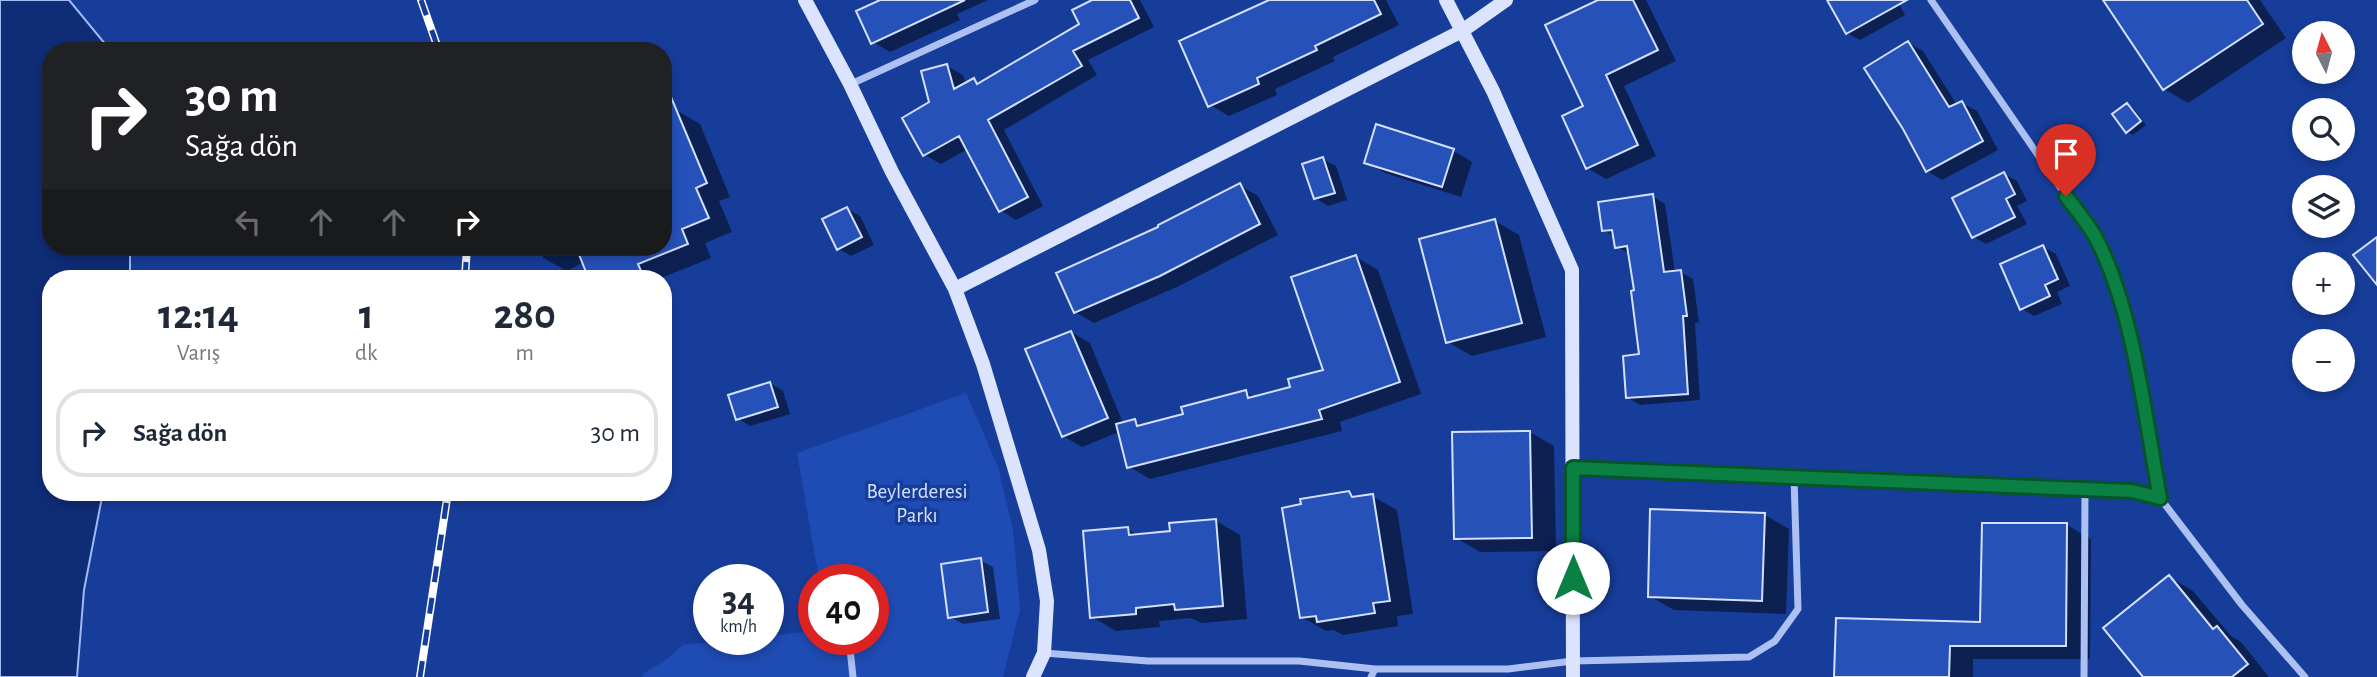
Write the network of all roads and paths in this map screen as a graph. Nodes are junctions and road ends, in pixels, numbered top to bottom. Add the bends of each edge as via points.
1 (805, 0) edge
2 (1035, 0) edge
3 (1446, 0) edge
4 (1506, 0) edge
5 (1931, 0) edge
6 (1462, 31) junction
7 (850, 84) junction
8 (955, 289) junction
9 (1573, 468) junction
10 (1794, 477) junction
11 (2085, 491) junction
12 (2160, 498) junction
13 (1044, 653) junction
14 (851, 655) edge
15 (1573, 661) junction
16 (1373, 673) edge
17 (853, 677) edge
18 (1033, 677) edge
19 (1573, 677) edge
20 (2084, 677) edge
21 (2305, 677) edge

1 - 7 street
2 - 7 street
3 - 6 street
4 - 6 street
5 - 12 street via 2096,239 2131,340
6 - 8 street
6 - 9 street via 1572,270
7 - 8 street
8 - 13 street via 983,364 1039,550 1046,601
9 - 10 street
9 - 15 street
10 - 11 street
10 - 15 street via 1798,609 1775,641 1749,657
11 - 12 street via 2132,491
11 - 20 street
12 - 21 street via 2242,606
13 - 16 street via 1148,661 1299,662
13 - 18 street
14 - 17 street
15 - 16 street via 1508,669
15 - 19 street

